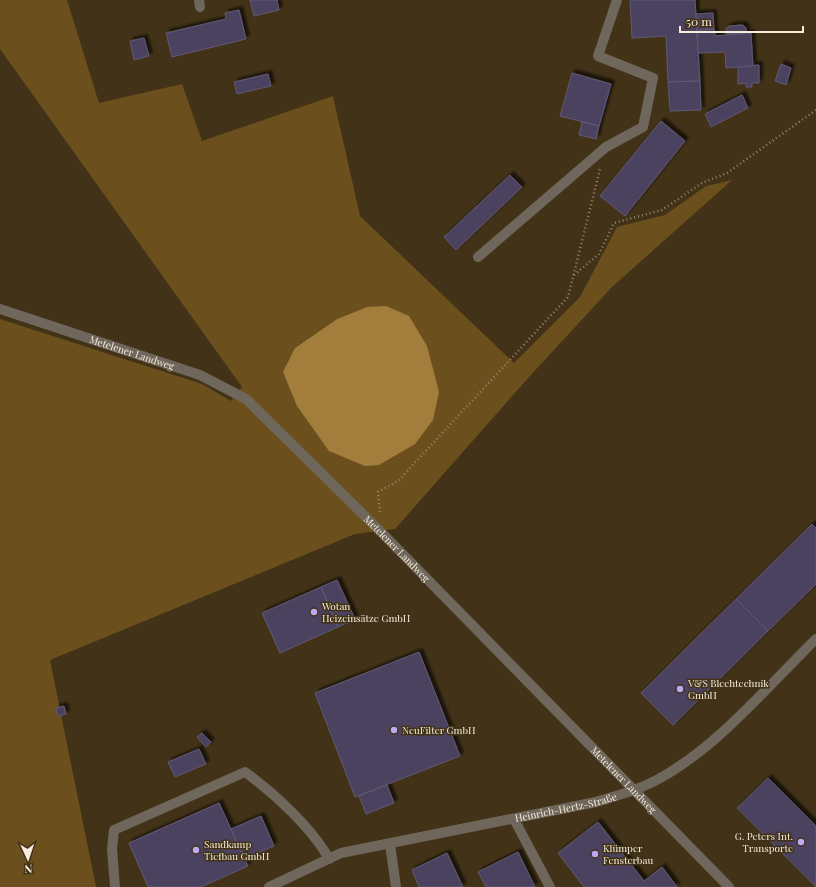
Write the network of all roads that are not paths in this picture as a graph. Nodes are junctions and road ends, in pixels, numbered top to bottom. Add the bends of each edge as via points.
1 (617, 0) edge
2 (478, 257) dead end
3 (0, 309) edge
4 (816, 639) edge
5 (633, 791) junction
6 (514, 819) junction
7 (390, 844) junction
8 (329, 859) junction
9 (115, 887) edge
10 (269, 887) edge
11 (396, 887) edge
12 (550, 887) edge
13 (729, 887) edge

1 - 2 street via 598,56 653,78 643,127 606,147
3 - 5 street, Metelener Landweg via 200,375 246,399 383,534
4 - 5 street, Heinrich-Hertz-Straße via 708,746 662,777
5 - 6 street, Heinrich-Hertz-Straße via 596,802
5 - 13 street, Metelener Landweg
6 - 7 street, Heinrich-Hertz-Straße
6 - 12 street
7 - 8 street, Heinrich-Hertz-Straße via 342,853
7 - 11 street
8 - 9 street via 321,844 267,788 245,772 114,830 112,849
8 - 10 street, Heinrich-Hertz-Straße

